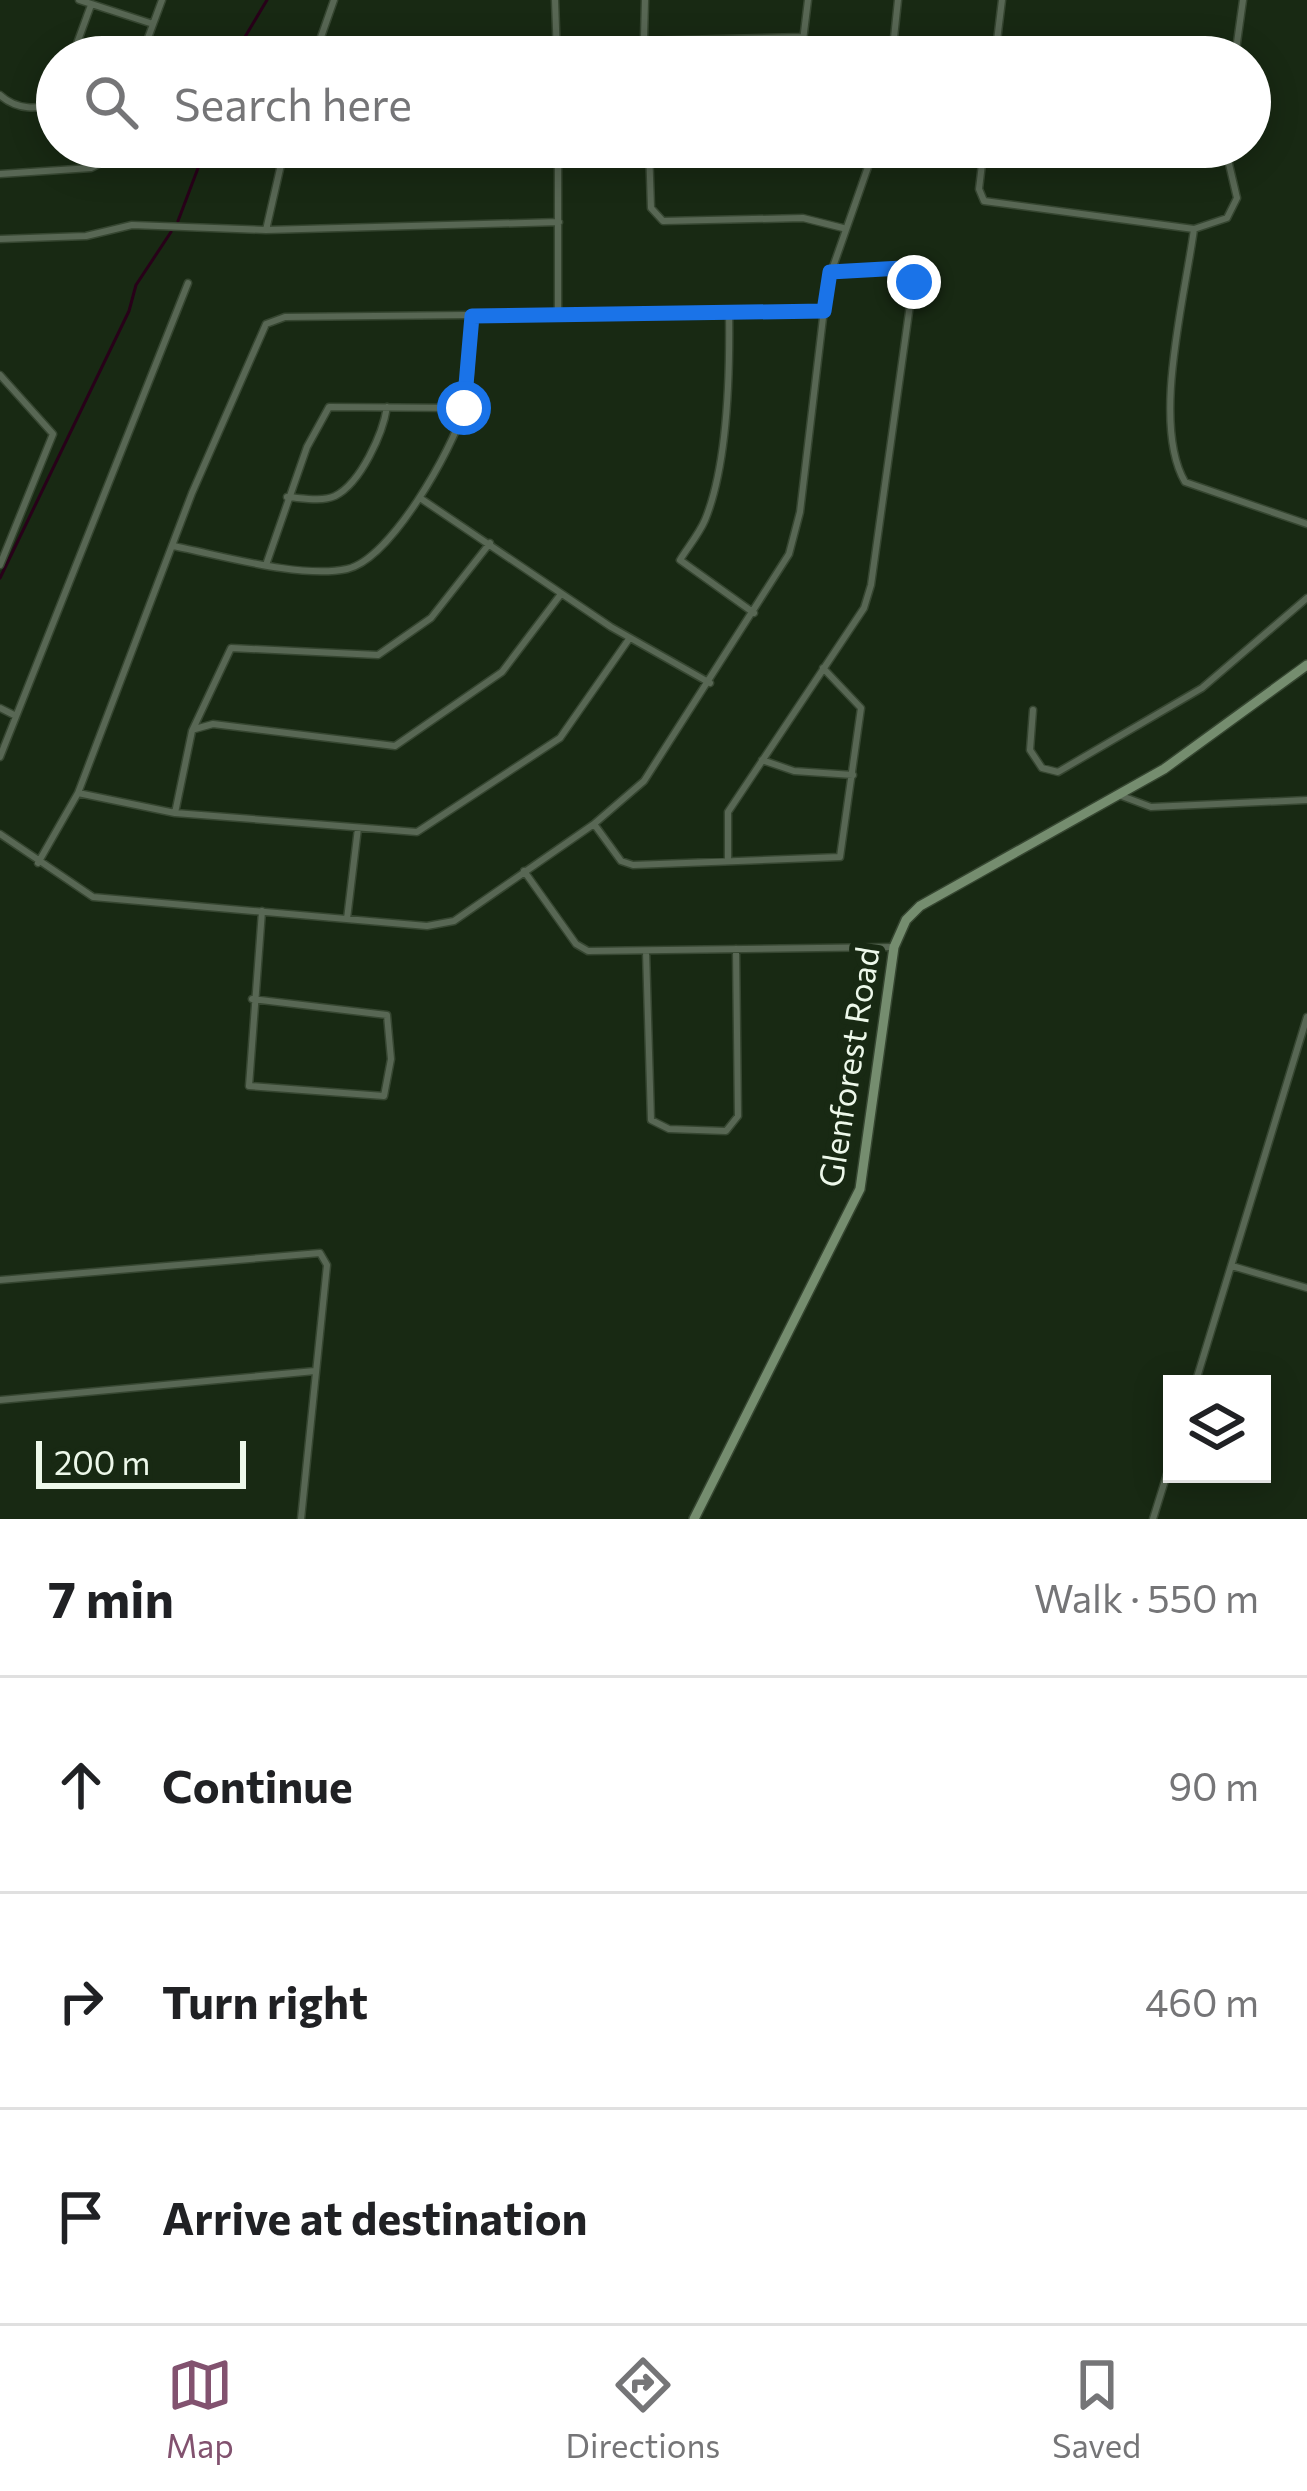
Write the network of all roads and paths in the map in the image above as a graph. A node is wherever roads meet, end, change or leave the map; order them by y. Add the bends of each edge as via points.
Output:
1 (79, 0) edge
2 (162, 0) edge
3 (334, 0) edge
4 (555, 0) edge
5 (645, 0) edge
6 (808, 0) edge
7 (898, 0) edge
8 (1002, 0) edge
9 (1243, 0) edge
10 (92, 4) junction
11 (152, 24) junction
12 (81, 36) edge
13 (148, 36) edge
14 (321, 36) edge
15 (557, 36) edge
16 (644, 36) edge
17 (803, 36) edge
18 (894, 36) edge
19 (998, 36) edge
20 (1238, 36) edge
21 (0, 95) edge
22 (36, 104) edge
23 (91, 168) edge
24 (280, 168) edge
25 (558, 168) edge
26 (649, 168) edge
27 (866, 168) edge
28 (982, 168) edge
29 (1230, 168) edge
30 (0, 174) edge
31 (559, 223) junction
32 (844, 229) junction
33 (1194, 229) junction
34 (266, 230) junction
35 (0, 239) edge
36 (830, 272) junction
37 (188, 283) dead end
38 (729, 310) junction
39 (824, 311) junction
40 (558, 315) junction
41 (472, 316) junction
42 (0, 374) edge
43 (387, 407) junction
44 (464, 408) junction
45 (287, 497) junction
46 (418, 497) junction
47 (1307, 524) edge
48 (490, 542) junction
49 (173, 546) junction
50 (267, 564) junction
51 (0, 565) edge
52 (562, 594) junction
53 (1307, 598) edge
54 (754, 614) junction
55 (629, 639) junction
56 (1307, 665) edge
57 (823, 668) junction
58 (710, 683) junction
59 (0, 708) edge
60 (1033, 710) dead end
61 (16, 716) junction
62 (192, 731) junction
63 (0, 757) edge
64 (760, 760) junction
65 (853, 775) junction
66 (78, 793) junction
67 (1119, 796) junction
68 (1307, 800) edge
69 (176, 813) junction
70 (594, 824) junction
71 (358, 828) junction
72 (0, 835) edge
73 (728, 860) junction
74 (38, 863) junction
75 (524, 871) junction
76 (262, 910) junction
77 (346, 919) junction
78 (895, 947) junction
79 (736, 949) junction
80 (646, 951) junction
81 (252, 999) junction
82 (1307, 1017) edge
83 (1232, 1266) junction
84 (0, 1280) edge
85 (1307, 1288) edge
86 (315, 1371) junction
87 (1198, 1375) edge
88 (0, 1400) edge
89 (1164, 1483) edge
90 (301, 1519) edge
91 (694, 1519) edge
92 (1153, 1519) edge

1 - 10 street
2 - 11 street
3 - 14 street
4 - 15 street
5 - 16 street
6 - 17 street
7 - 18 street
8 - 19 street
9 - 20 street
10 - 11 street
10 - 12 street
11 - 13 street
21 - 22 street via 20,107
23 - 30 street
24 - 34 street
25 - 31 street
26 - 32 street via 650,203 663,221 803,218
27 - 32 street
28 - 33 street via 984,201
29 - 33 street via 1237,198 1227,218
31 - 34 street
31 - 40 street
32 - 36 street
33 - 47 street via 1170,418 1173,461 1185,482
34 - 35 street via 132,225 86,236
36 - 39 street
36 - 57 street via 902,268 914,282 870,593
37 - 61 street
38 - 39 street
38 - 40 street
38 - 54 street via 715,482 680,560
39 - 54 street via 798,527
40 - 41 street
41 - 44 street
41 - 49 street via 285,317 266,324
42 - 51 street via 53,434
43 - 44 street
43 - 45 street via 383,431 342,492
43 - 45 street via 329,407
44 - 46 street
45 - 50 street
46 - 48 street
46 - 50 street via 354,566
48 - 52 street
48 - 62 street via 431,618 378,655 235,646
49 - 50 street
49 - 66 street
52 - 55 street
52 - 62 street via 502,672 395,746 213,724
53 - 60 street via 1202,688 1058,772 1042,768 1030,750
54 - 58 street
55 - 58 street
55 - 71 street via 555,743 417,832
56 - 67 street, Glenforest Road via 1222,732
57 - 64 street
57 - 65 street via 860,704
58 - 70 street via 644,781
59 - 61 street
61 - 63 street
62 - 69 street
64 - 65 street
64 - 73 street via 726,816
65 - 73 street via 840,857
66 - 69 street
66 - 74 street
67 - 68 street via 1151,808
67 - 78 street, Glenforest Road via 920,906
69 - 71 street
70 - 73 street via 628,865
70 - 75 street
71 - 77 street
72 - 74 street
74 - 76 street via 93,897
75 - 77 street via 442,925
75 - 80 street via 583,949
76 - 77 street
76 - 81 street
78 - 79 street
78 - 91 street, Glenforest Road via 860,1189
79 - 80 street
79 - 80 street via 738,1116 726,1131 669,1130 651,1120
81 - 81 street via 249,1086 384,1096 387,1015
82 - 83 street
83 - 85 street
83 - 87 street
84 - 86 street via 320,1253 327,1264
86 - 88 street
86 - 90 street
89 - 92 street

